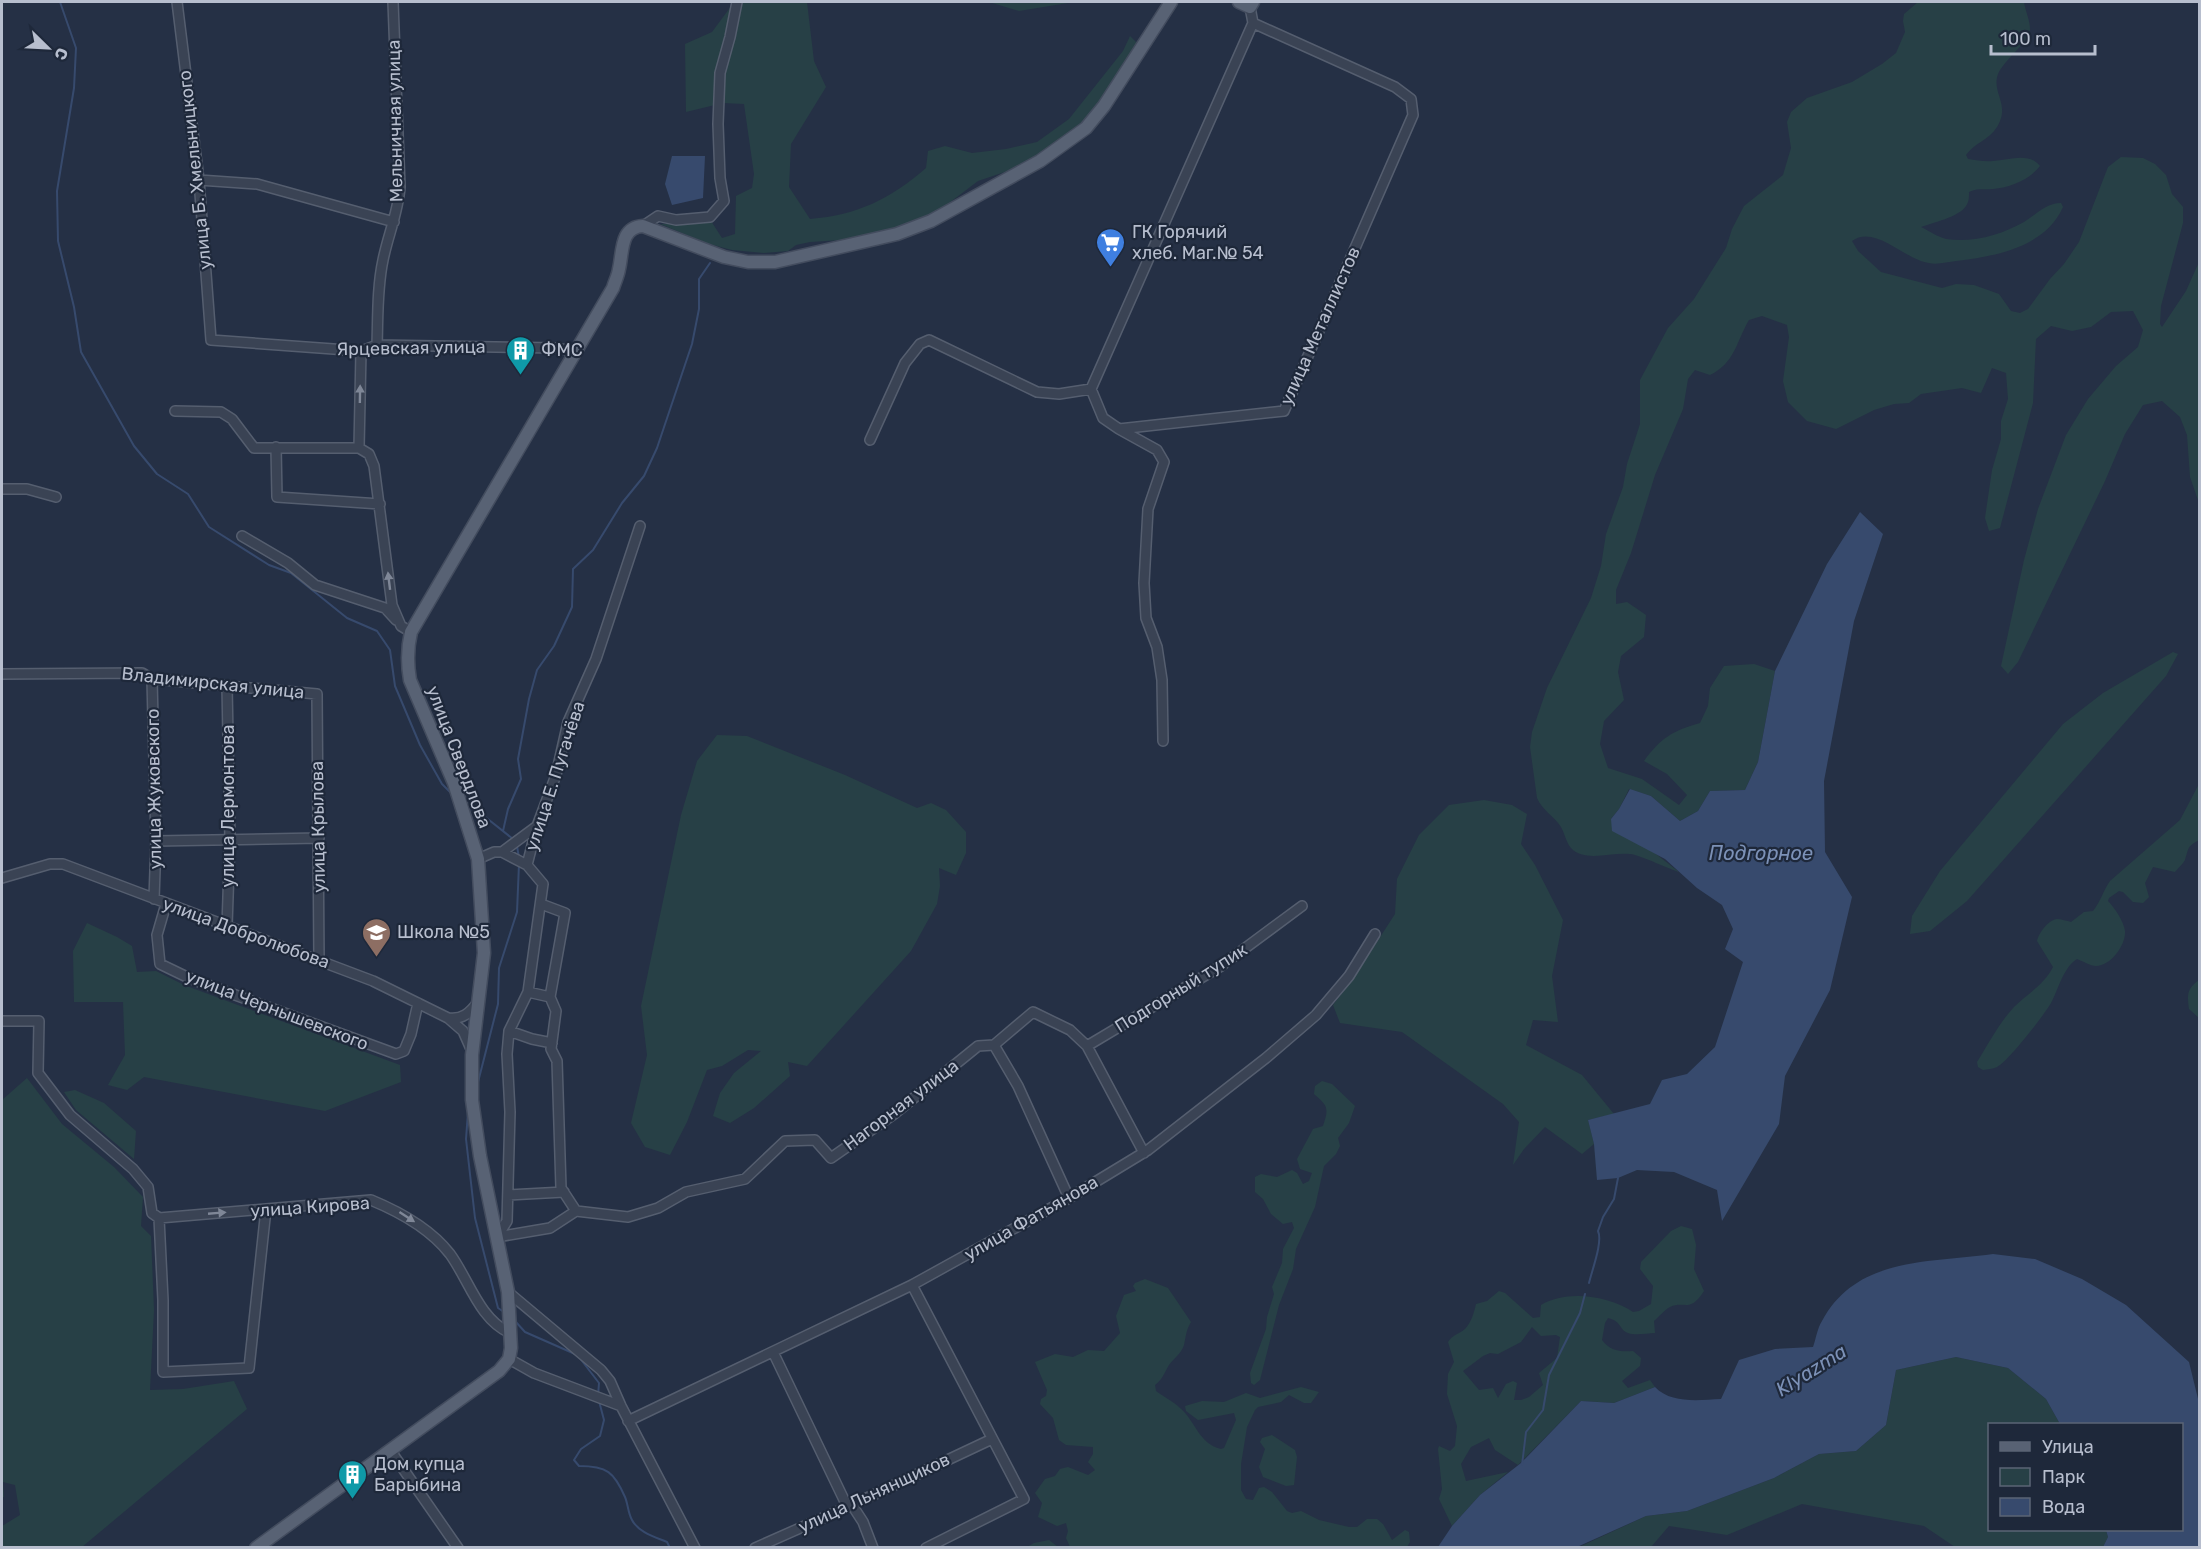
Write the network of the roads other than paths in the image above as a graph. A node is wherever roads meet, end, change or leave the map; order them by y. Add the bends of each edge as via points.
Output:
1 (180, 2) edge
2 (393, 2) edge
3 (736, 2) edge
4 (1170, 2) edge
5 (1247, 3) edge
6 (1253, 23) junction
7 (199, 180) junction
8 (394, 222) junction
9 (643, 226) junction
10 (211, 340) joint
11 (377, 345) junction
12 (361, 351) junction
13 (575, 352) junction
14 (1091, 389) junction
15 (175, 411) dead end
16 (1119, 429) junction
17 (870, 440) dead end
18 (276, 447) junction
19 (359, 447) junction
20 (2, 489) edge
21 (56, 497) dead end
22 (380, 504) junction
23 (640, 526) dead end
24 (242, 536) dead end
25 (406, 629) junction
26 (2, 674) edge
27 (152, 679) junction
28 (228, 686) junction
29 (316, 694) joint
30 (1163, 741) dead end
31 (537, 826) junction
32 (319, 838) junction
33 (230, 839) junction
34 (156, 841) junction
35 (502, 852) junction
36 (478, 859) junction
37 (527, 865) junction
38 (2, 878) edge
39 (154, 899) junction
40 (166, 904) junction
41 (542, 904) junction
42 (1302, 906) dead end
43 (227, 926) junction
44 (1374, 934) dead end
45 (319, 960) junction
46 (528, 992) junction
47 (550, 997) junction
48 (479, 1000) junction
49 (418, 1003) junction
50 (448, 1018) junction
51 (2, 1021) edge
52 (509, 1031) junction
53 (552, 1043) junction
54 (994, 1045) junction
55 (1087, 1046) junction
56 (472, 1055) junction
57 (1144, 1153) junction
58 (564, 1192) junction
59 (508, 1195) junction
60 (1069, 1198) junction
61 (266, 1209) junction
62 (576, 1211) junction
63 (159, 1218) junction
64 (497, 1238) junction
65 (912, 1285) junction
66 (508, 1292) junction
67 (510, 1333) junction
68 (773, 1352) junction
69 (509, 1359) junction
70 (621, 1406) junction
71 (628, 1421) junction
72 (992, 1439) junction
73 (390, 1450) junction
74 (849, 1505) junction
75 (270, 1543) edge
76 (256, 1548) edge
77 (459, 1548) edge
78 (694, 1548) edge
79 (755, 1548) edge
80 (873, 1548) edge
81 (926, 1548) edge

1 - 7 street, улица Б. Хмельницкого
2 - 8 street, Мельничная улица via 400,187
3 - 9 street via 720,73 718,124 724,201 710,217 676,220 658,216
4 - 9 main road via 1086,128 1040,161 931,221 897,234 775,262 724,257
5 - 6 street
6 - 14 street
6 - 16 street, улица Металлистов via 1395,87 1411,99 1413,115 1284,411
7 - 8 street via 257,184
7 - 10 street, улица Б. Хмельницкого
8 - 11 street, Мельничная улица via 382,263
9 - 13 main road, улица Свердлова via 627,233 617,278
10 - 12 street, Ярцевская улица
11 - 12 street, Ярцевская улица
11 - 13 street, Ярцевская улица via 558,348
19 -> 12 street
13 - 25 main road, улица Свердлова
14 - 16 street via 1102,418
14 - 17 street via 1037,393 929,340 920,344 905,363
15 - 18 street via 221,412 232,419 254,448
16 - 30 street via 1157,450 1164,462 1148,509 1144,582 1146,618 1157,646 1162,680
18 - 19 street
18 - 22 street via 277,497
19 - 22 street via 369,454 374,466
20 - 21 street via 27,489
25 -> 22 street via 392,605
23 - 31 street, улица Е. Пугачёва via 596,659 568,722 556,775
24 - 25 street via 288,563 315,585 385,608
25 - 36 main road, улица Свердлова via 410,680 454,783
26 - 27 street, Владимирская улица via 142,673
27 - 28 street, Владимирская улица
27 - 34 street, улица Жуковского
28 - 29 street, Владимирская улица
28 - 33 street, улица Лермонтова
29 - 32 street, улица Крылова
31 - 35 street
31 - 37 street, улица Е. Пугачёва
32 - 33 street
32 - 45 street, улица Крылова
33 - 34 street
33 - 43 street, улица Лермонтова
34 - 39 street, улица Жуковского
35 - 36 street
35 - 37 street
36 - 48 main road, улица Свердлова via 484,953
37 - 41 street, улица Е. Пугачёва via 543,884
38 - 39 street, улица Добролюбова via 63,864
39 - 40 street, улица Добролюбова
40 - 43 street, улица Добролюбова
40 - 49 street, улица Чернышевского via 157,935 159,964 189,978 396,1054 404,1051
41 - 46 street, улица Е. Пугачёва
41 - 47 street via 565,913
42 - 55 street, Подгорный тупик via 1221,966
43 - 45 street, улица Добролюбова
44 - 57 street, улица Фатьянова via 1349,975 1316,1015
45 - 49 street, улица Добролюбова
46 - 47 street
46 - 52 street, улица Е. Пугачёва
47 - 53 street via 556,1011
48 - 50 street via 466,1016
48 - 56 main road, улица Свердлова
49 - 50 street, улица Добролюбова
50 - 56 street via 463,1031
51 - 63 street via 39,1022 38,1073 70,1115 134,1169 148,1187 152,1213
52 - 53 street
52 - 59 street, улица Е. Пугачёва
53 - 58 street via 557,1061
54 - 55 street, Нагорная улица via 1033,1012 1070,1030
54 - 60 street via 1018,1086
54 - 62 street, Нагорная улица via 978,1046 894,1114 831,1158 815,1140 784,1141 745,1179 686,1192 658,1208 628,1217
55 - 57 street
56 - 64 main road, улица Свердлова via 472,1100
57 - 60 street, улица Фатьянова
58 - 59 street
58 - 62 street
59 - 64 street, улица Е. Пугачёва via 507,1221
60 - 65 street, улица Фатьянова
63 -> 61 street, улица Кирова
61 - 63 street via 249,1368 163,1372
61 -> 67 street, улица Кирова via 371,1200 397,1211 450,1254 491,1322
62 - 64 street via 550,1228
64 - 66 main road, улица Свердлова
65 - 68 street, улица Фатьянова
65 - 72 street
66 - 67 main road, улица Свердлова
66 - 70 street via 601,1370
67 - 69 main road, улица Свердлова
68 - 71 street, улица Фатьянова
68 - 74 street
69 - 70 street via 534,1373
69 - 73 main road via 499,1371
70 - 71 street
71 - 78 street
72 - 74 street, улица Льнянщиков
72 - 81 street via 1023,1499
73 - 75 main road
73 - 77 street
74 - 79 street, улица Льнянщиков
74 - 80 street via 863,1522
75 - 76 main road

